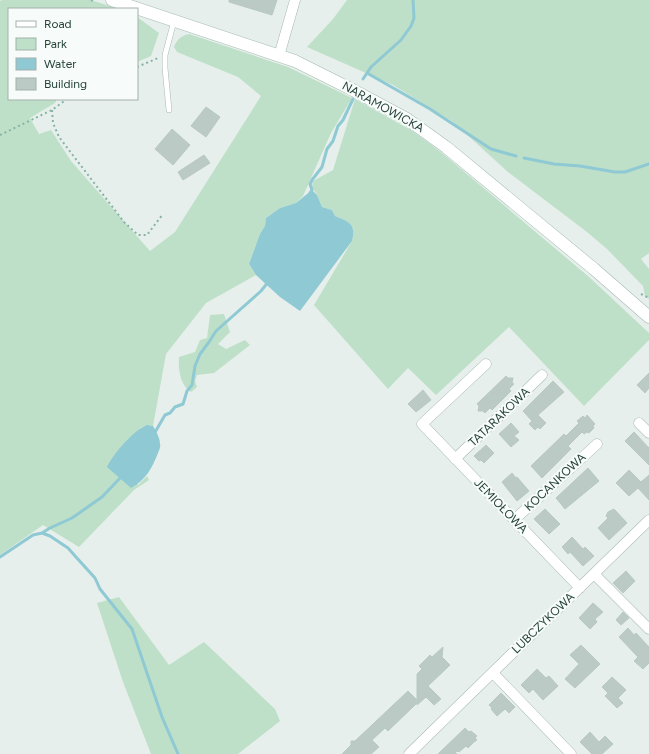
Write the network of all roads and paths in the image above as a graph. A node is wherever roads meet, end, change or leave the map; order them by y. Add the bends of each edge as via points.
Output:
1 (112, 0) edge
2 (295, 0) edge
3 (136, 8) edge
4 (138, 9) edge
5 (174, 21) junction
6 (164, 55) junction
7 (279, 56) junction
8 (138, 67) edge
9 (66, 100) edge
10 (52, 110) junction
11 (169, 110) dead end
12 (0, 134) edge
13 (163, 214) dead end
14 (649, 317) edge
15 (486, 364) dead end
16 (542, 375) dead end
17 (639, 423) dead end
18 (649, 433) edge
19 (597, 444) dead end
20 (455, 459) junction
21 (514, 520) junction
22 (649, 520) edge
23 (594, 574) junction
24 (580, 588) junction
25 (649, 629) edge
26 (493, 673) junction
27 (409, 754) edge
28 (571, 754) edge

1 - 3 street, NARAMOWICKA
2 - 7 street
4 - 5 street, NARAMOWICKA
5 - 6 lane
5 - 7 street, NARAMOWICKA
6 - 8 path
6 - 11 lane
7 - 14 street, NARAMOWICKA via 345,85 419,126
9 - 10 path
10 - 12 path
10 - 13 path via 53,123 59,137 124,222 138,235 147,235
15 - 20 street, JEMIOŁOWA via 422,424
16 - 20 street, TATARAKOWA
17 - 18 street
19 - 21 street, KOCANKOWA
20 - 21 street, JEMIOŁOWA
21 - 24 street, JEMIOŁOWA
22 - 23 street, LUBCZYKOWA
23 - 24 street, LUBCZYKOWA
23 - 25 street
24 - 26 street, LUBCZYKOWA
26 - 27 street, LUBCZYKOWA
26 - 28 street

